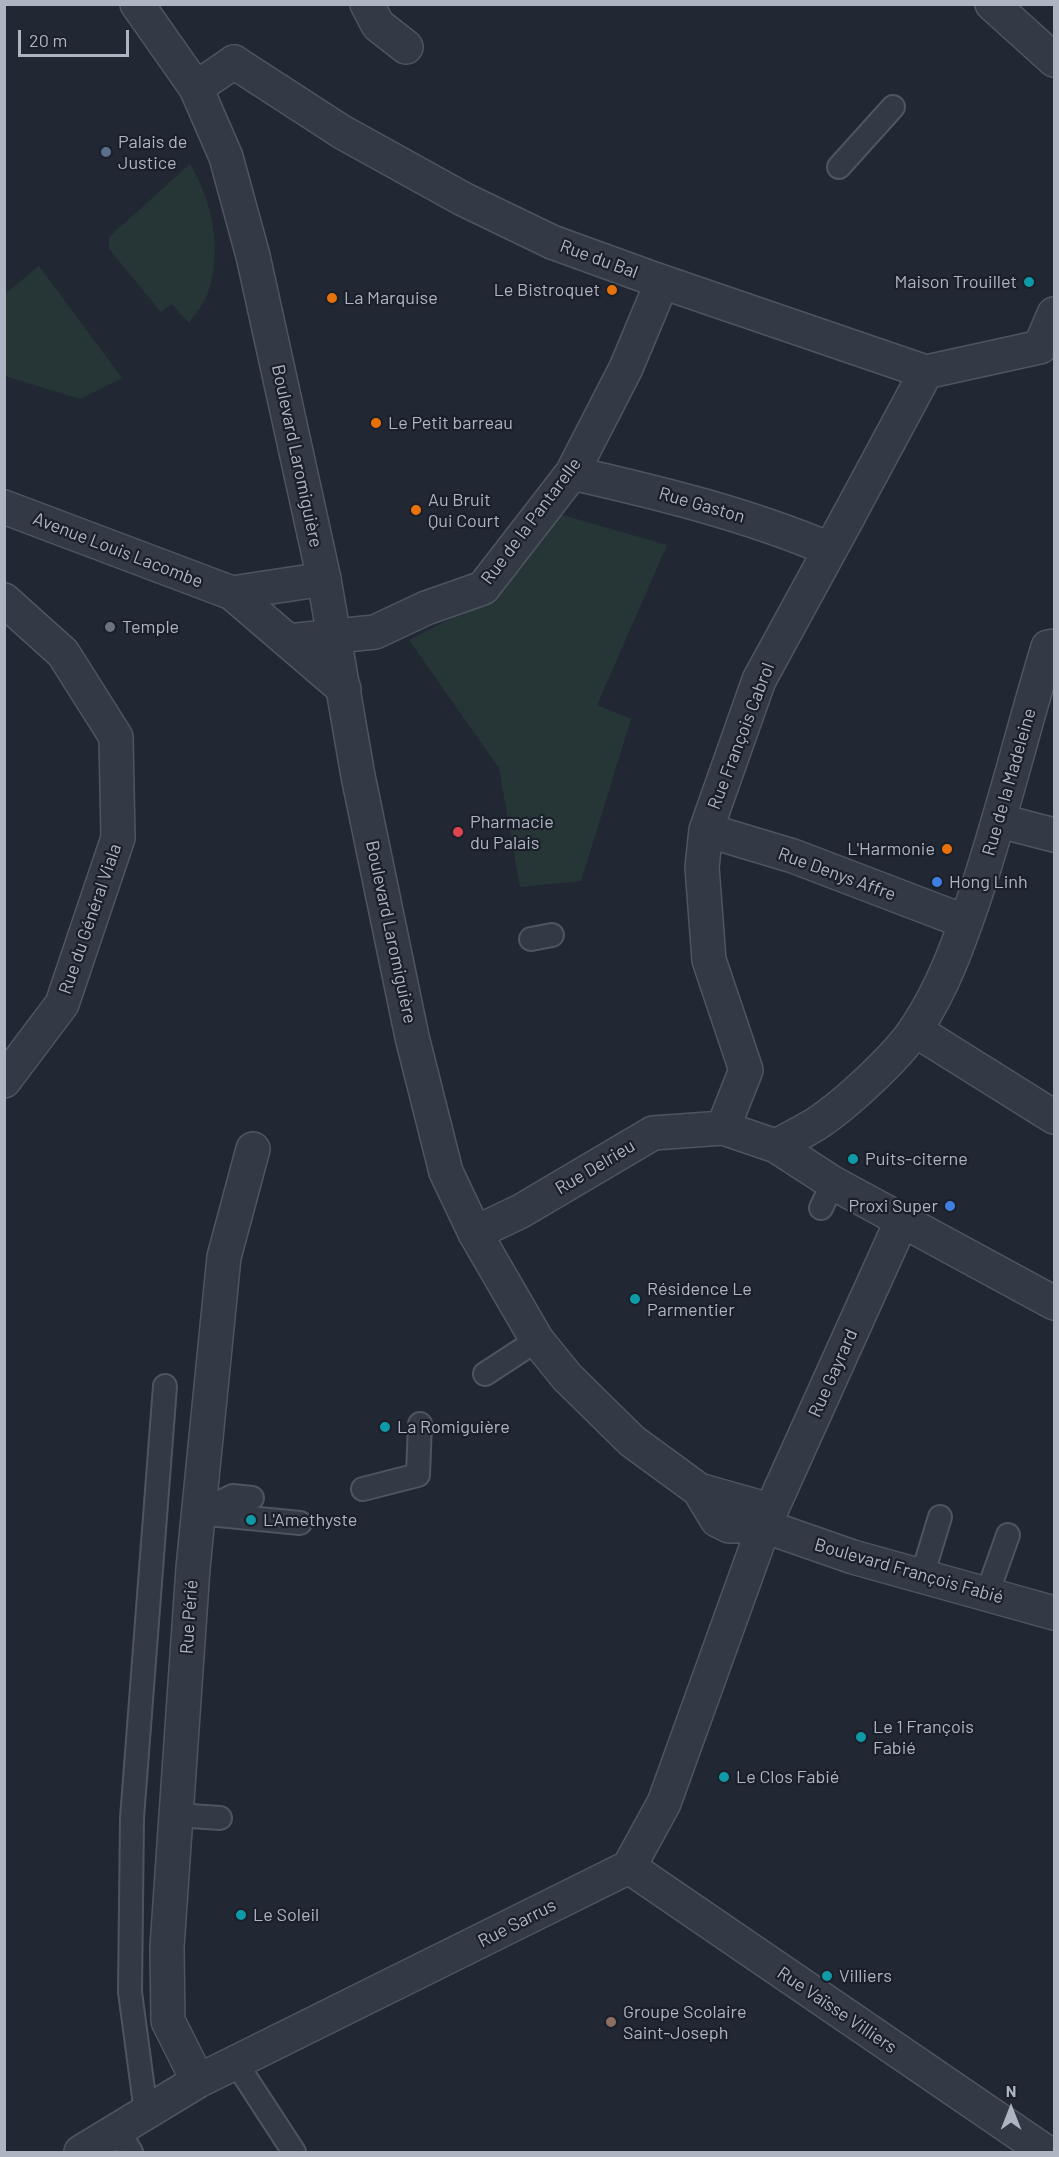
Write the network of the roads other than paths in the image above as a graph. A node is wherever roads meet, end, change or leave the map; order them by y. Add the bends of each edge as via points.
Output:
1 (137, 4) edge
2 (367, 4) edge
3 (992, 4) edge
4 (406, 47) dead end
5 (1054, 60) edge
6 (196, 88) junction
7 (892, 108) dead end
8 (839, 167) dead end
9 (662, 282) junction
10 (1054, 314) edge
11 (1047, 349) edge
12 (926, 372) junction
13 (572, 473) junction
14 (4, 507) edge
15 (829, 549) junction
16 (324, 579) junction
17 (232, 593) junction
18 (4, 600) edge
19 (335, 636) junction
20 (288, 641) junction
21 (1052, 641) edge
22 (344, 689) junction
23 (1000, 821) junction
24 (706, 830) junction
25 (1054, 835) edge
26 (966, 922) junction
27 (915, 1030) junction
28 (4, 1081) edge
29 (1054, 1117) edge
30 (723, 1128) junction
31 (776, 1146) junction
32 (253, 1149) dead end
33 (902, 1220) junction
34 (474, 1233) junction
35 (1054, 1303) edge
36 (537, 1340) junction
37 (485, 1374) dead end
38 (165, 1386) dead end
39 (420, 1425) dead end
40 (363, 1489) dead end
41 (252, 1498) dead end
42 (198, 1513) junction
43 (940, 1517) dead end
44 (300, 1523) dead end
45 (764, 1526) junction
46 (1008, 1535) dead end
47 (922, 1576) junction
48 (987, 1594) junction
49 (1054, 1612) edge
50 (176, 1815) junction
51 (220, 1818) dead end
52 (629, 1867) junction
53 (236, 2063) junction
54 (198, 2081) junction
55 (146, 2112) junction
56 (124, 2141) edge
57 (81, 2152) edge
58 (294, 2152) edge
59 (1046, 2152) edge

1 - 6 street, Boulevard Laromiguière
2 - 4 street via 378,25
3 - 5 street
6 - 9 street, Rue du Bal via 234,62 342,132 462,199 552,242
6 - 16 street, Boulevard Laromiguière via 226,157 261,287
7 - 8 lane
9 - 12 street, Rue du Bal
9 - 13 street, Rue de la Pantarelle via 626,368
10 - 11 street
11 - 12 street
12 - 15 street, Rue François Cabrol
13 - 15 street, Rue Gaston via 686,499 774,526
13 - 19 street, Rue de la Pantarelle via 483,588 375,632
14 - 17 street, Avenue Louis Lacombe
15 - 24 street, Rue François Cabrol via 759,680
16 - 17 street, Avenue Louis Lacombe
16 - 19 street, Boulevard Laromiguière
17 - 20 street, Avenue Louis Lacombe
18 - 28 street, Rue du Général Viala via 63,653 116,737 118,838 62,1004
19 - 20 street
19 - 22 street, Boulevard Laromiguière
20 - 22 street, Avenue Louis Lacombe
21 - 23 street, Rue de la Madeleine via 1022,731
22 - 34 street, Boulevard Laromiguière via 412,1037 446,1172
23 - 25 street
23 - 26 street, Rue de la Madeleine
24 - 26 street, Rue Denys Affre via 809,862
24 - 30 street, Rue François Cabrol via 702,867 709,960 746,1070
26 - 27 street, Rue de la Madeleine via 939,987
27 - 29 street
27 - 31 street, Rue de la Madeleine via 890,1060 816,1124
30 - 31 street
30 - 34 street, Rue Delrieu via 653,1133 521,1211
31 - 33 street via 827,1195
32 - 42 street, Rue Périé via 224,1257
33 - 35 street
33 - 45 street, Rue Gayrard
34 - 36 street, Boulevard Laromiguière
36 - 37 lane
36 - 45 street, Boulevard Laromiguière via 567,1377 632,1441 699,1490 759,1507
38 - 55 lane via 132,1818 130,1992
39 - 40 lane via 418,1475
41 - 42 lane via 233,1496
42 - 44 lane
42 - 50 street, Rue Périé
43 - 47 lane
45 - 47 street, Boulevard François Fabié
45 - 52 street via 664,1803
46 - 48 lane
47 - 48 street, Boulevard François Fabié
48 - 49 street, Boulevard François Fabié
50 - 51 lane
50 - 54 street, Rue Périé via 167,1947 168,2021
52 - 53 street, Rue Sarrus
52 - 59 street, Rue Vaïsse Villiers
53 - 54 street, Rue Sarrus
53 - 58 lane
54 - 55 street, Rue Sarrus
55 - 56 street, Rue Sarrus
56 - 57 street, Rue Sarrus

